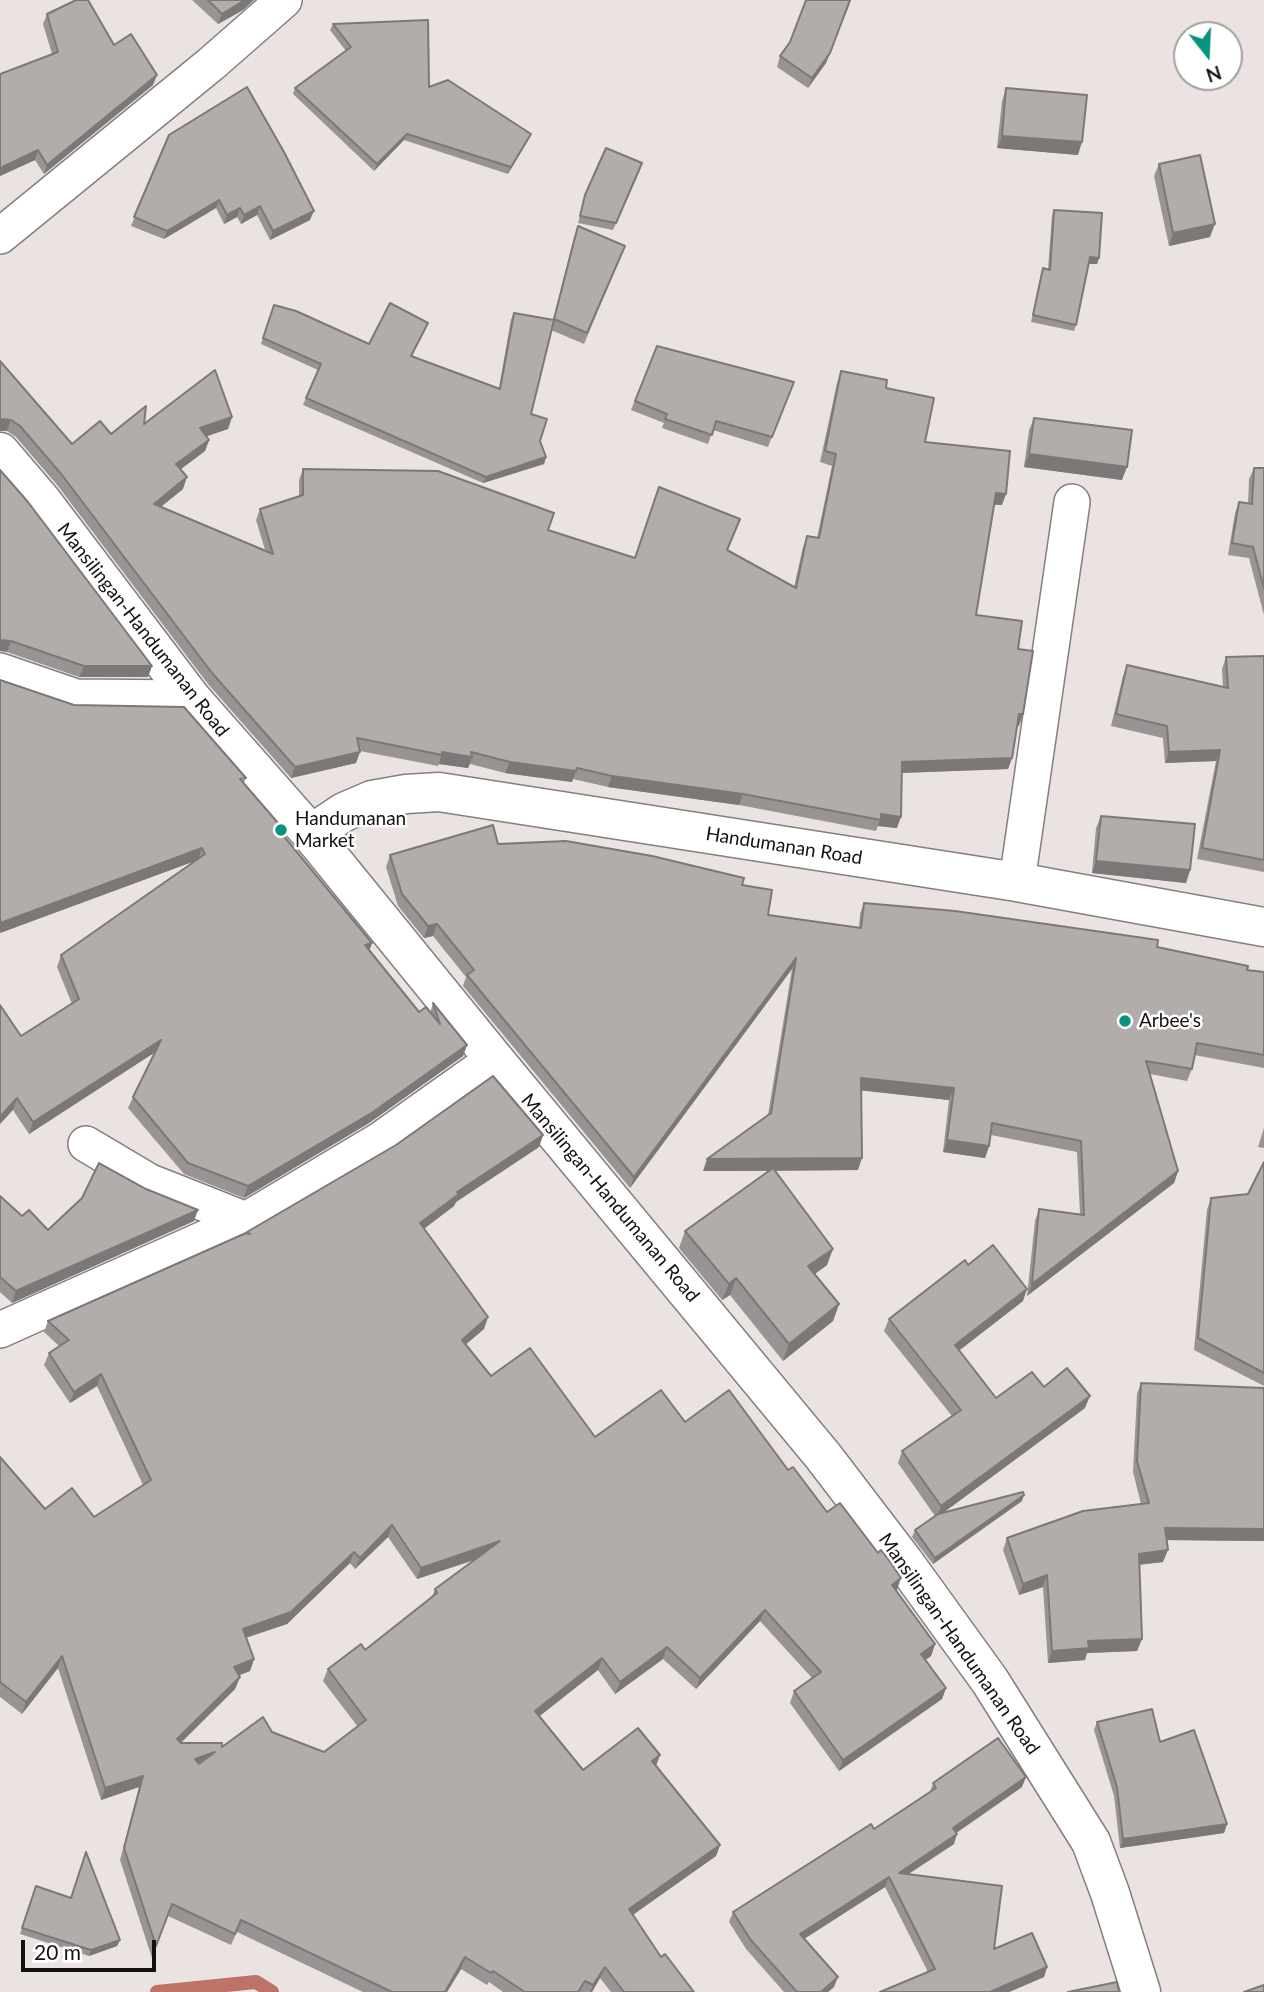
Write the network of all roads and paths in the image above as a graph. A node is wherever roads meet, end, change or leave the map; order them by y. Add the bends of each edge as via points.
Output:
1 (284, 0) edge
2 (0, 236) edge
3 (0, 452) edge
4 (1072, 502) dead end
5 (0, 671) edge
6 (191, 698) junction
7 (311, 834) junction
8 (1017, 882) junction
9 (1264, 927) edge
10 (494, 1059) junction
11 (86, 1144) dead end
12 (246, 1220) junction
13 (0, 1330) edge
14 (1141, 1992) edge

1 - 2 street
3 - 6 street, Mansilingan-Handumanan Road
4 - 8 street
5 - 6 street via 76,697
6 - 7 street, Mansilingan-Handumanan Road
7 - 8 street, Handumanan Road via 372,800 439,792
7 - 10 street, Mansilingan-Handumanan Road
8 - 9 street, Handumanan Road
10 - 12 street via 380,1140
10 - 14 street, Mansilingan-Handumanan Road via 823,1456 990,1681 1091,1842
11 - 12 street via 150,1182
12 - 13 street

